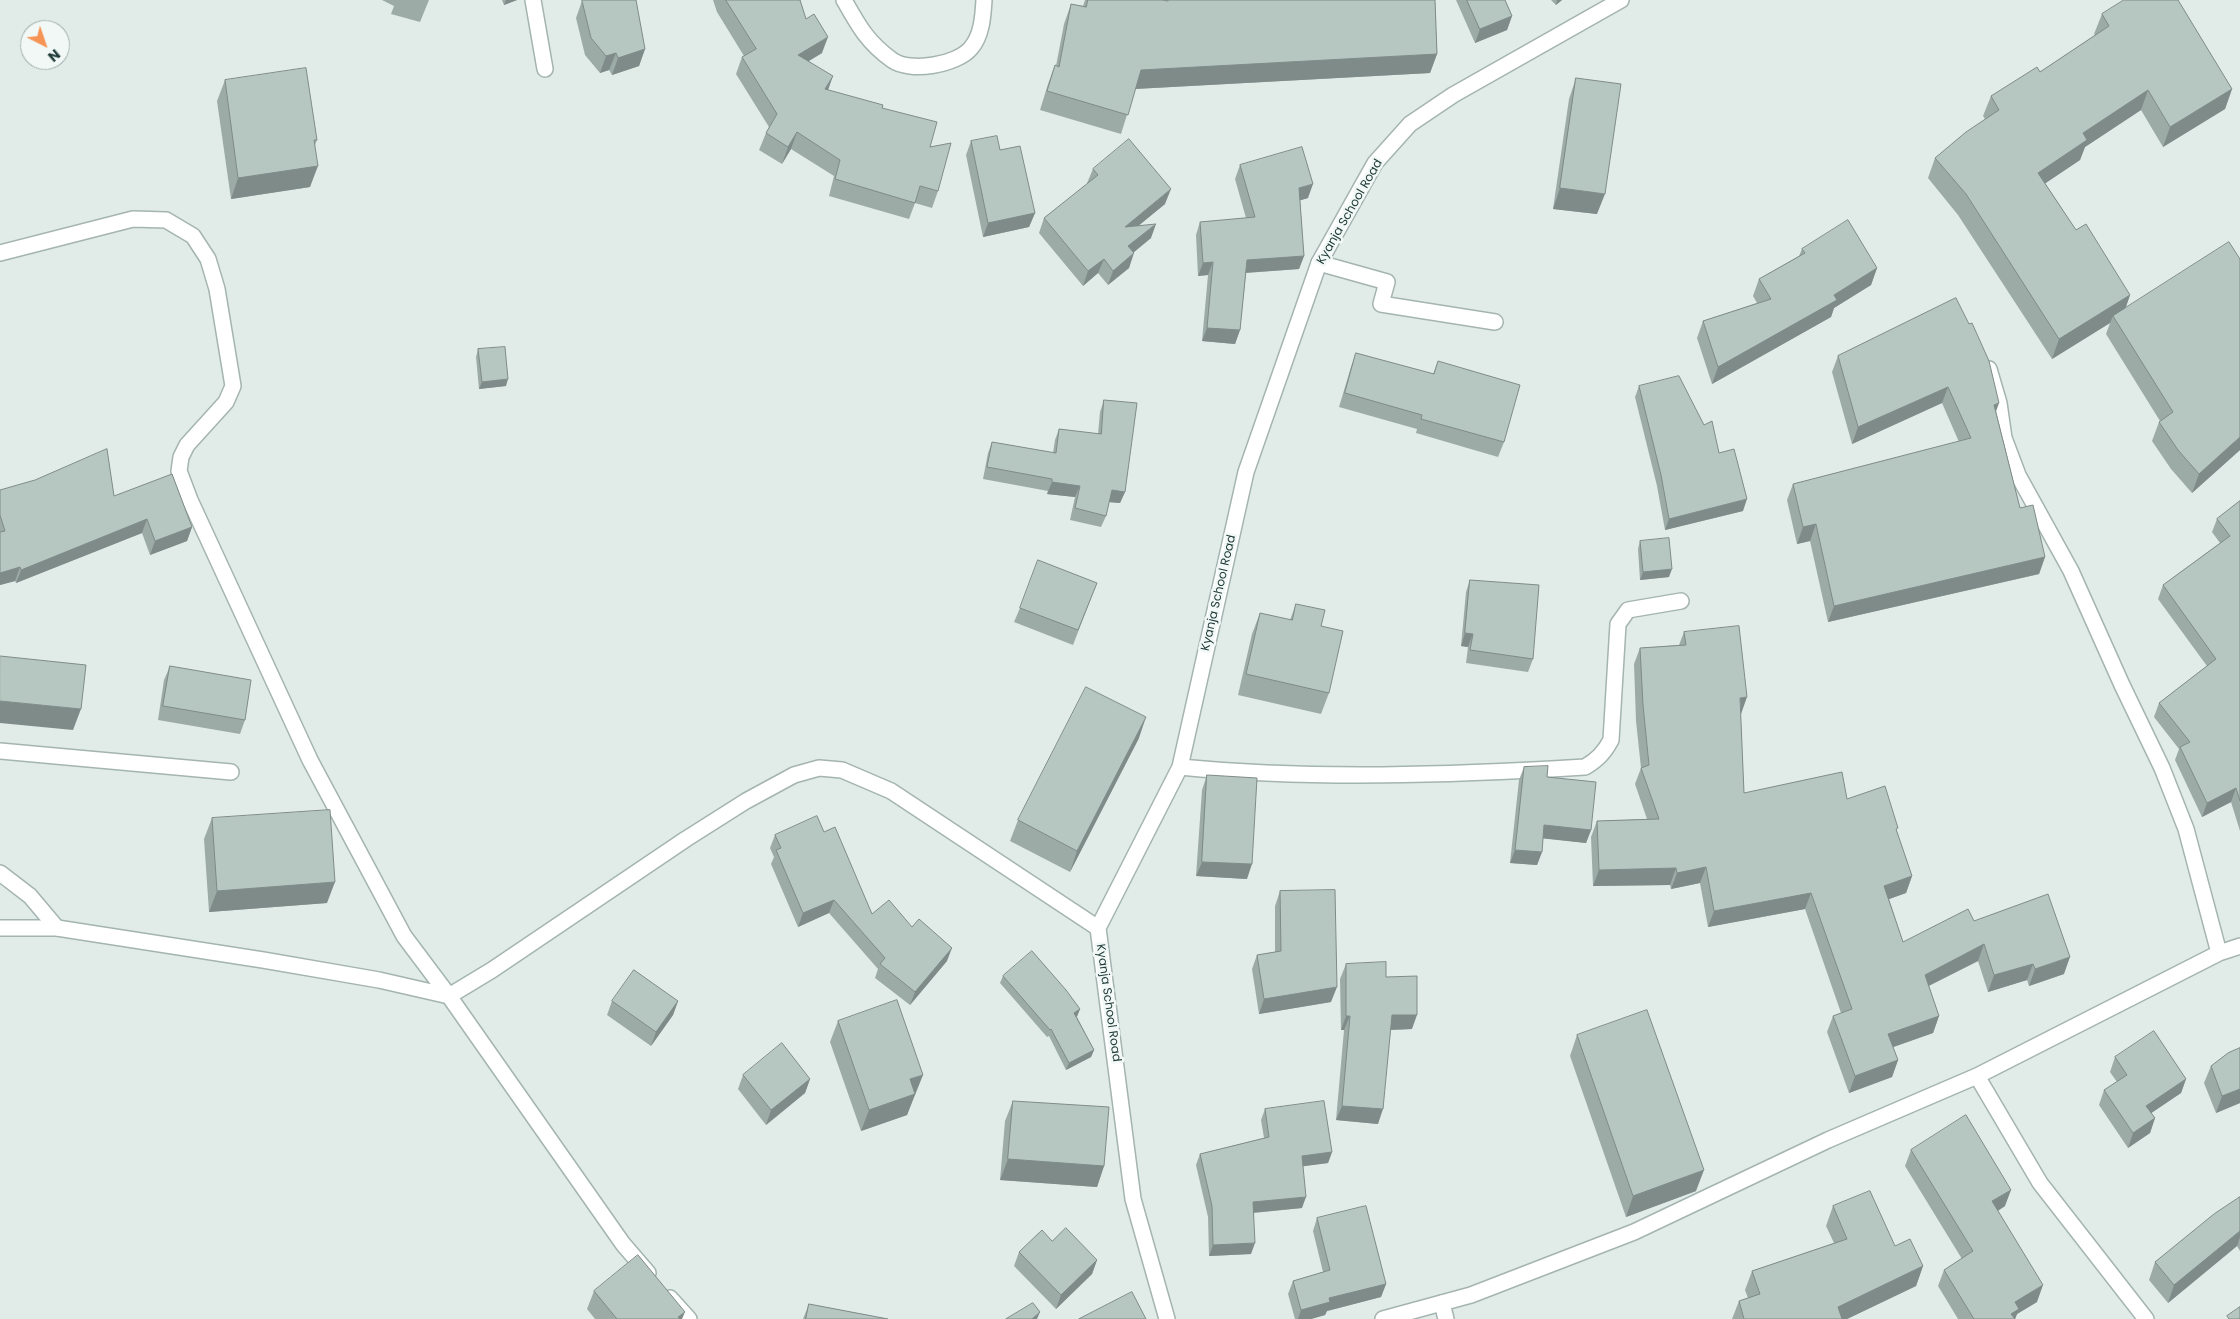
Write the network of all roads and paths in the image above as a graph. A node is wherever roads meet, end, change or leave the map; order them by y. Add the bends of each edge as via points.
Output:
1 (533, 0) edge
2 (844, 0) edge
3 (984, 0) edge
4 (1621, 0) edge
5 (545, 69) dead end
6 (0, 253) edge
7 (1319, 264) junction
8 (1495, 322) dead end
9 (1984, 358) edge
10 (1681, 601) dead end
11 (0, 751) edge
12 (1180, 767) junction
13 (231, 772) dead end
14 (0, 873) edge
15 (0, 928) edge
16 (57, 928) junction
17 (1098, 928) junction
18 (2240, 946) edge
19 (2219, 954) junction
20 (448, 996) junction
21 (1977, 1076) junction
22 (1442, 1303) junction
23 (689, 1319) edge
24 (1167, 1319) edge
25 (1383, 1319) edge
26 (1446, 1319) edge
27 (2146, 1319) edge

1 - 5 street
2 - 3 street via 863,34 893,61 922,67 948,62 971,48 983,24
4 - 7 street, Kyanja School Road via 1453,95 1410,124 1375,163
6 - 20 street via 133,219 166,220 193,236 208,259 217,289 233,386 226,402 187,445 179,472 310,760 404,936
7 - 8 street via 1387,282 1381,304
7 - 12 street, Kyanja School Road via 1246,472
9 - 19 street via 1992,374 2004,438 2018,475 2071,571 2162,768 2186,830
10 - 12 street via 1628,610 1618,624 1611,740 1600,756 1585,767 1305,776
11 - 13 street
12 - 17 street, Kyanja School Road
14 - 16 street via 30,896
15 - 16 street
16 - 20 street via 379,980
17 - 20 street via 891,791 842,770 819,768 794,775 746,801
17 - 24 street, Kyanja School Road via 1133,1200
18 - 19 street
19 - 21 street
20 - 23 street via 623,1244
21 - 22 street via 1828,1140 1634,1232 1471,1295
21 - 27 street via 2040,1183
22 - 25 street
22 - 26 street

